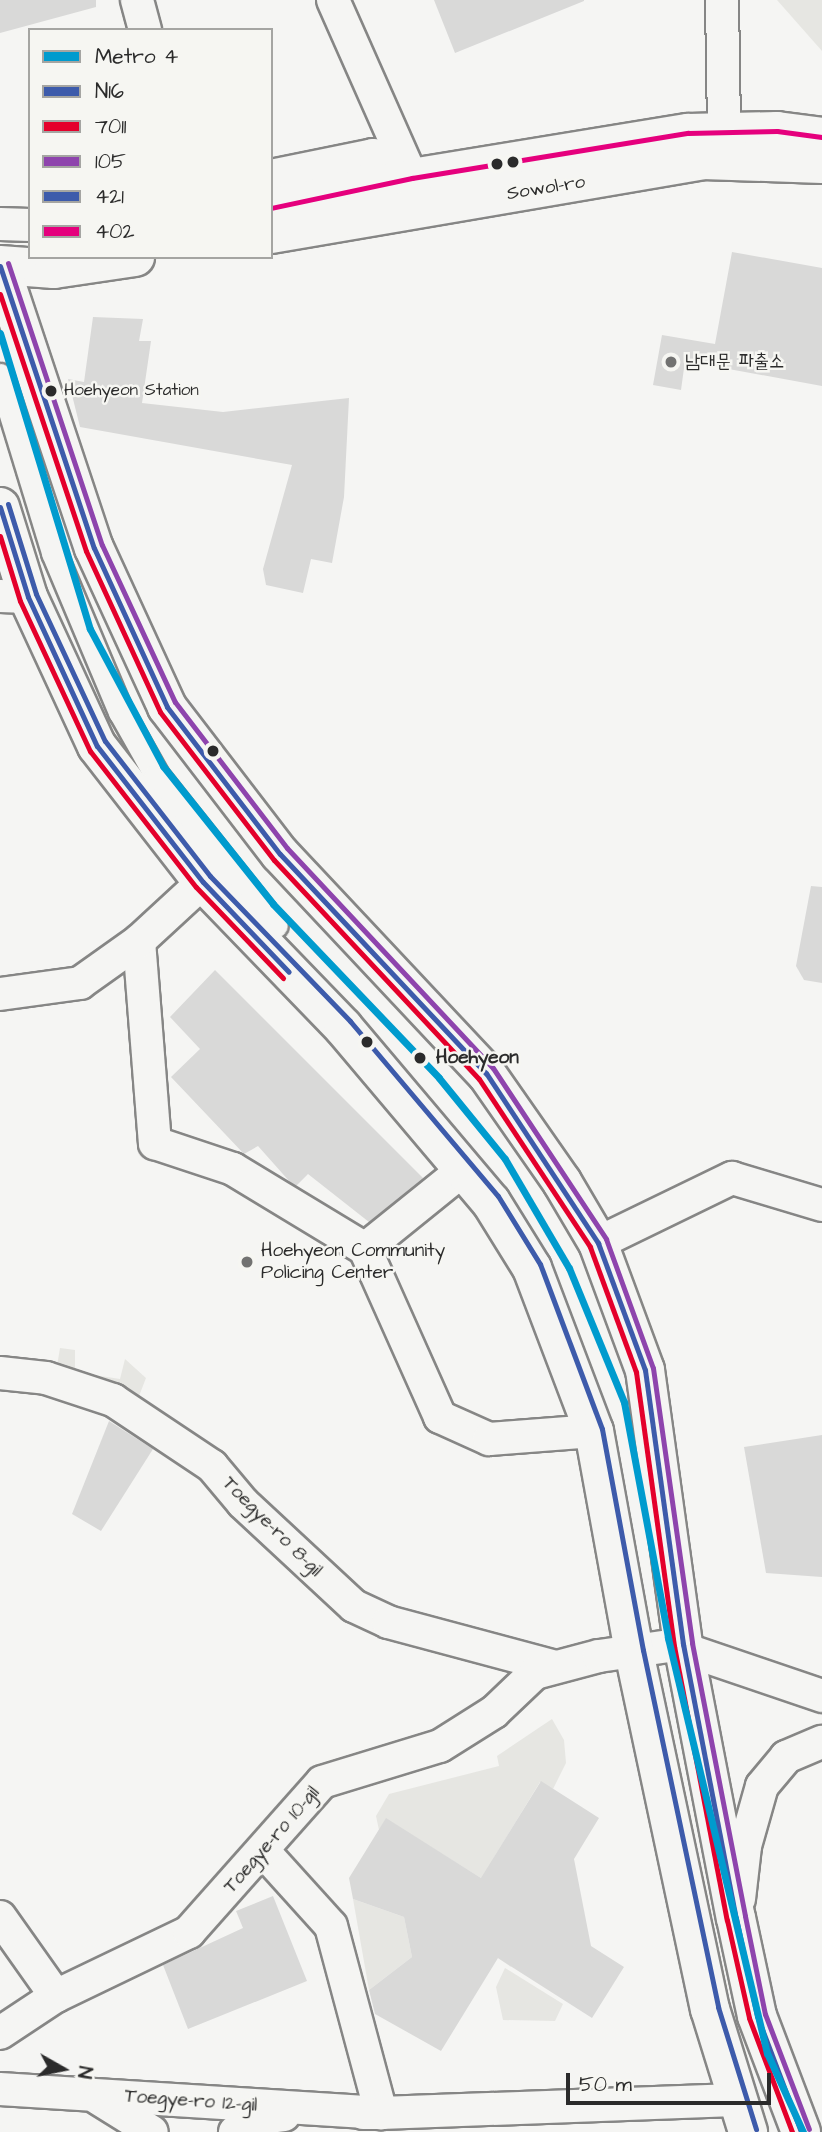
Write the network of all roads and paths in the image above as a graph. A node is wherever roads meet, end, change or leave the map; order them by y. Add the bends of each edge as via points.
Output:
1 (137, 0) edge
2 (333, 0) edge
3 (722, 0) edge
4 (144, 28) edge
5 (724, 130) junction
6 (822, 137) edge
7 (822, 164) edge
8 (273, 176) edge
9 (412, 178) junction
10 (273, 208) edge
11 (0, 224) edge
12 (28, 225) edge
13 (273, 234) edge
14 (0, 243) edge
15 (28, 252) edge
16 (33, 259) edge
17 (0, 266) edge
18 (0, 376) edge
19 (0, 507) edge
20 (14, 596) edge
21 (203, 882) junction
22 (276, 926) dead end
23 (139, 941) junction
24 (0, 994) edge
25 (463, 1170) junction
26 (822, 1205) edge
27 (597, 1243) junction
28 (365, 1249) junction
29 (0, 1373) edge
30 (594, 1431) junction
31 (684, 1646) junction
32 (634, 1652) junction
33 (552, 1667) junction
34 (822, 1696) edge
35 (822, 1742) edge
36 (265, 1853) junction
37 (0, 1917) edge
38 (736, 1918) junction
39 (55, 1996) junction
40 (0, 2033) edge
41 (0, 2089) edge
42 (92, 2095) junction
43 (381, 2113) junction
44 (741, 2116) edge
45 (152, 2132) edge
46 (235, 2132) edge
47 (802, 2132) edge

1 - 4 street
2 - 9 street
3 - 5 street
5 - 6 main road, Sowol-ro
5 - 9 main road, Sowol-ro
7 - 13 main road, Sowol-ro via 703,160
8 - 9 street via 373,155
9 - 10 main road, Sowol-ro
11 - 12 street
14 - 15 main road
16 - 17 main road
17 - 27 main road via 94,548 167,708 280,853 485,1073 562,1182
18 - 22 street via 54,553 121,712 164,786
19 - 20 main road
20 - 21 main road via 97,746
21 - 23 street
21 - 25 main road via 343,1027
23 - 24 street via 80,982
23 - 28 street via 155,1143 233,1169
25 - 28 street
25 - 30 main road via 492,1202 532,1268
26 - 27 street via 732,1178
27 - 31 main road via 645,1370
28 - 30 street via 440,1417 489,1439
29 - 33 street, Toegye-ro 8-gil via 46,1378 113,1400 212,1466 243,1503 354,1606 388,1622
30 - 32 main road
31 - 32 street, Toegye-ro 10-gil
31 - 34 street
31 - 38 main road
32 - 33 street, Toegye-ro 10-gil
32 - 44 main road
33 - 36 street, Toegye-ro 10-gil via 535,1673 494,1712 440,1746 322,1782
35 - 38 street via 786,1757 762,1786 745,1846
36 - 39 street, Toegye-ro 10-gil via 189,1932
36 - 43 street via 331,1926
37 - 39 street
38 - 47 main road via 757,2016
39 - 40 street, Toegye-ro 10-gil
41 - 42 street, Toegye-ro 12-gil
42 - 43 street, Toegye-ro 12-gil
42 - 45 street
43 - 44 street, Toegye-ro 12-gil
43 - 46 street, Toegye-ro 12-gil via 269,2117

